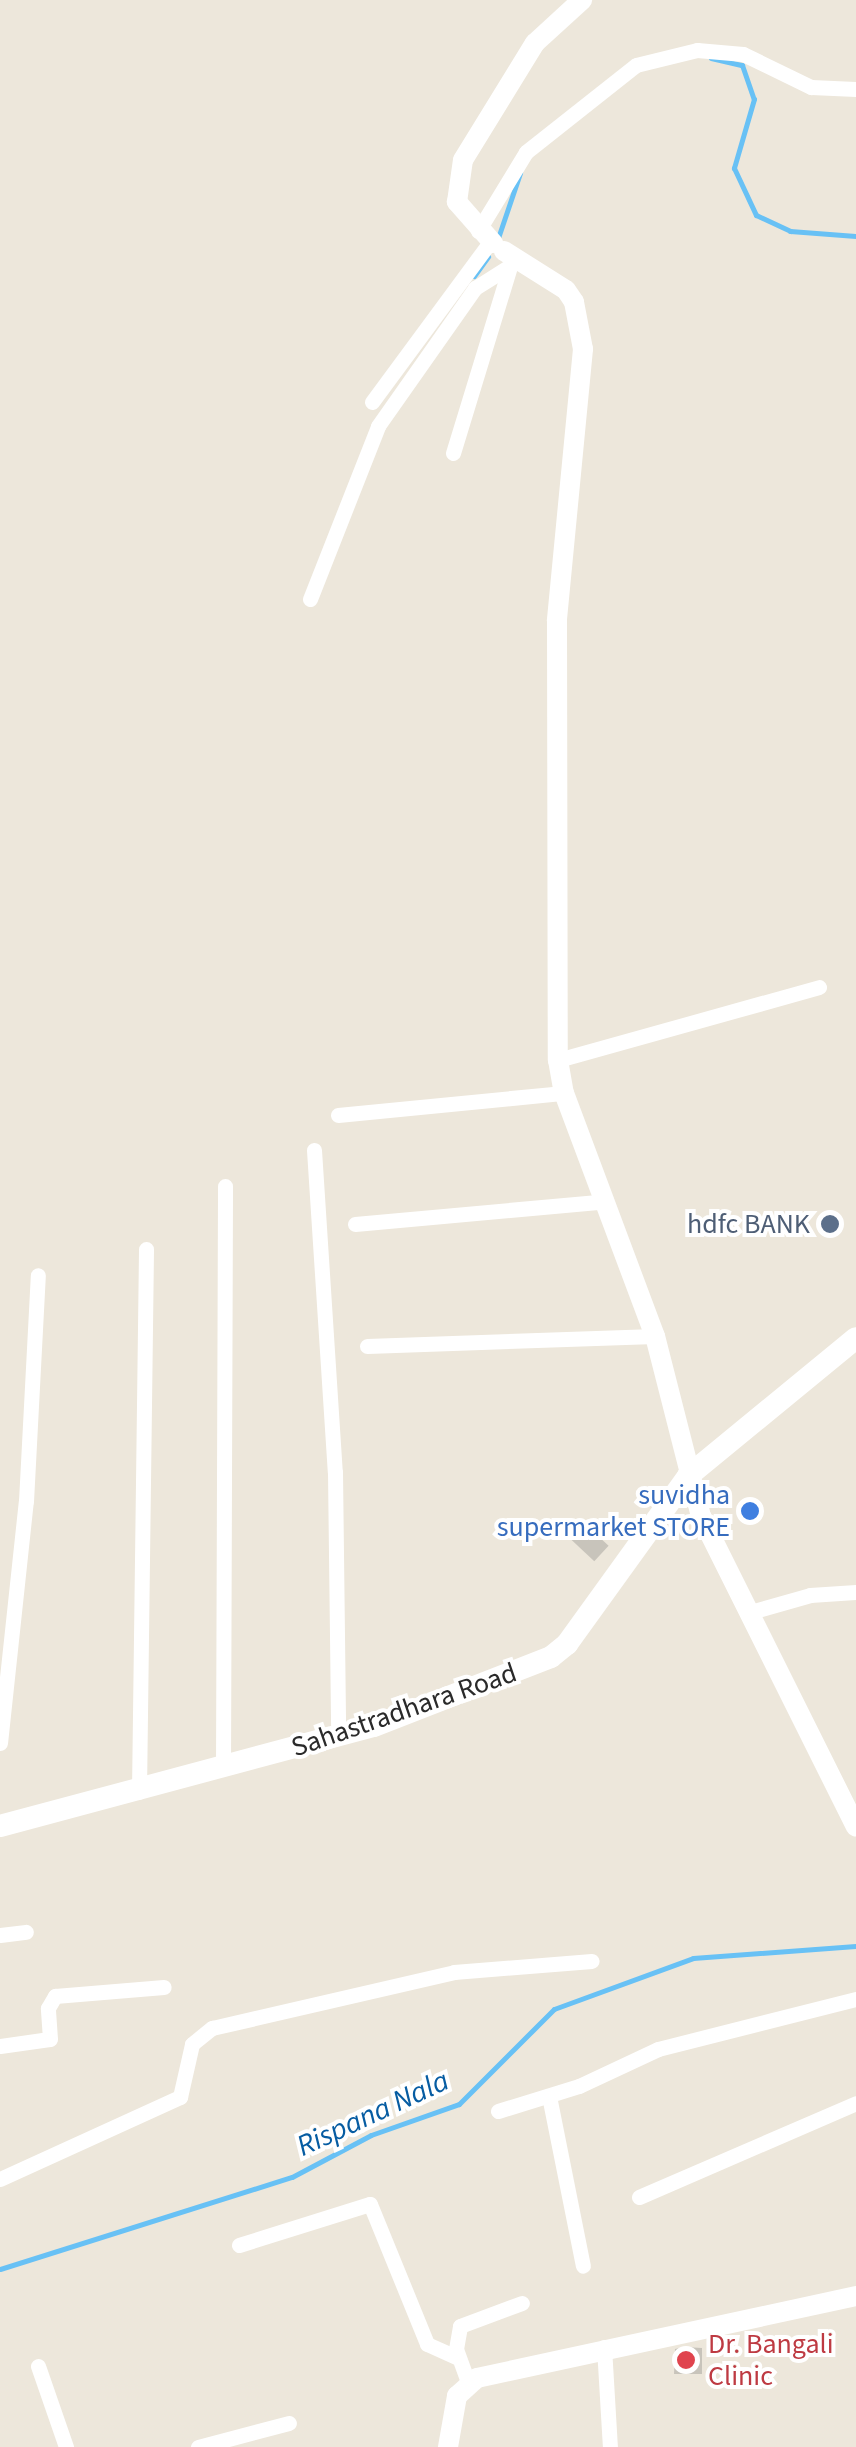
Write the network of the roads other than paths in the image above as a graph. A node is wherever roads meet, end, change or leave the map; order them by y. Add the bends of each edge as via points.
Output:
1 (582, 0) edge
2 (856, 89) edge
3 (498, 248) junction
4 (372, 402) dead end
5 (453, 454) dead end
6 (310, 599) dead end
7 (819, 987) dead end
8 (558, 1060) junction
9 (564, 1094) junction
10 (338, 1115) dead end
11 (314, 1150) dead end
12 (225, 1186) dead end
13 (606, 1201) junction
14 (355, 1224) dead end
15 (146, 1249) dead end
16 (38, 1275) dead end
17 (655, 1336) junction
18 (856, 1338) edge
19 (367, 1346) dead end
20 (688, 1476) junction
21 (856, 1592) edge
22 (747, 1612) junction
23 (338, 1736) junction
24 (0, 1742) edge
25 (223, 1768) junction
26 (139, 1792) junction
27 (0, 1826) edge
28 (856, 1828) edge
29 (26, 1932) dead end
30 (0, 1935) edge
31 (592, 1961) dead end
32 (164, 1987) dead end
33 (856, 1998) edge
34 (0, 2046) edge
35 (548, 2096) junction
36 (856, 2103) edge
37 (498, 2111) dead end
38 (0, 2178) edge
39 (639, 2197) dead end
40 (240, 2245) dead end
41 (583, 2266) dead end
42 (856, 2296) edge
43 (522, 2303) dead end
44 (604, 2348) junction
45 (458, 2358) junction
46 (38, 2366) dead end
47 (468, 2382) junction
48 (289, 2423) dead end
49 (220, 2444) edge
50 (66, 2447) edge
51 (198, 2447) edge
52 (448, 2447) edge
53 (610, 2447) edge

1 - 3 street via 535,43 463,160 457,202
2 - 3 street via 811,87 727,52 677,53 636,65 526,152
3 - 4 street
3 - 5 street
3 - 6 street via 371,438
3 - 8 street via 566,290 583,349 558,621
7 - 8 street
8 - 9 street
9 - 10 street
9 - 13 street
11 - 23 street via 336,1472
12 - 25 street
13 - 14 street
13 - 17 street
15 - 26 street
16 - 24 street via 26,1500
17 - 19 street
17 - 20 street
18 - 20 main road, Sahastradhara Road
20 - 22 street via 723,1571
20 - 23 main road, Sahastradhara Road via 568,1644 551,1657
21 - 22 street via 810,1595
22 - 28 street
23 - 25 main road, Sahastradhara Road
25 - 26 main road, Sahastradhara Road
26 - 27 main road, Sahastradhara Road
29 - 30 street
31 - 38 street via 454,1972 212,2028 192,2044 180,2097
32 - 34 street via 55,1996 48,2008 50,2039
33 - 35 street via 669,2046
35 - 37 street
35 - 41 street
36 - 39 street
40 - 45 street via 370,2204 426,2344
42 - 44 street
43 - 45 street via 460,2326
44 - 47 street
44 - 53 street
45 - 47 street
46 - 50 street
47 - 52 street via 457,2396
48 - 49 street
49 - 51 street

